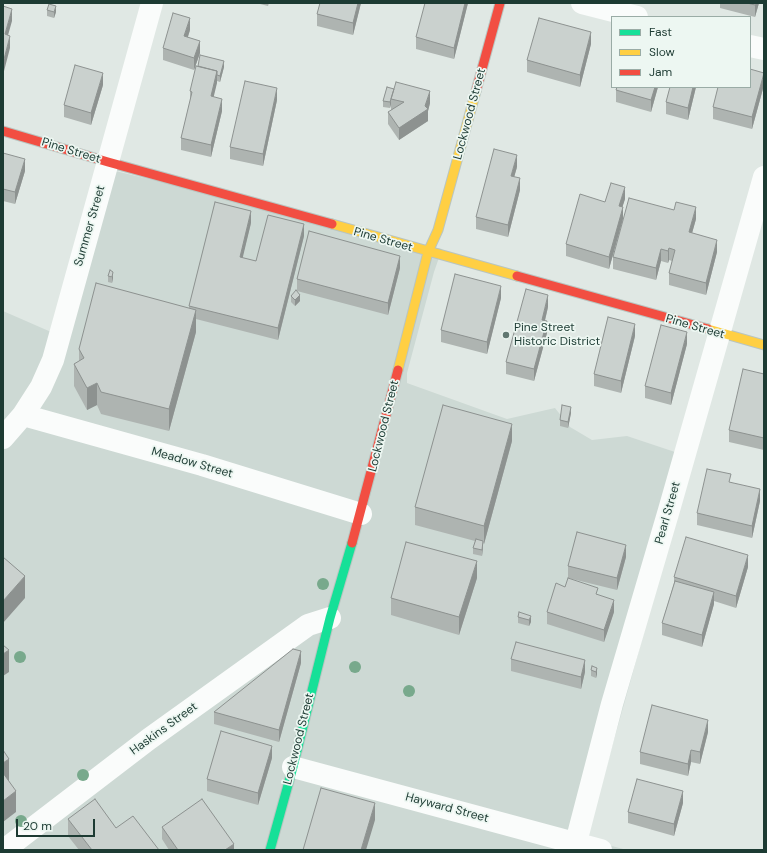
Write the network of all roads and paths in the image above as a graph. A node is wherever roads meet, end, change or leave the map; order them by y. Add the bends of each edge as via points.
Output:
1 (152, 3) edge
2 (500, 3) edge
3 (582, 3) edge
4 (633, 16) edge
5 (751, 46) edge
6 (764, 49) edge
7 (3, 131) edge
8 (108, 162) junction
9 (764, 177) edge
10 (428, 252) junction
11 (719, 333) junction
12 (764, 345) edge
13 (23, 415) junction
14 (3, 438) edge
15 (361, 514) junction
16 (330, 618) junction
17 (293, 767) junction
18 (575, 846) edge
19 (4, 850) edge
20 (270, 850) edge
21 (601, 850) edge

1 - 8 street, Summer Street
2 - 10 street, Lockwood Street via 438,230
3 - 4 street
5 - 6 street
7 - 8 street, Pine Street
8 - 10 street, Pine Street
8 - 13 street, Summer Street via 52,360 41,387
9 - 11 street, Pearl Street
10 - 11 street, Pine Street
10 - 15 street, Lockwood Street
11 - 12 street, Pine Street
11 - 18 street, Pearl Street via 612,704
13 - 14 street, Summer Street
13 - 15 street, Meadow Street via 202,465
15 - 16 street, Lockwood Street
16 - 17 street, Lockwood Street
16 - 19 street, Haskins Street via 308,625 150,739
17 - 18 street, Hayward Street
17 - 20 street, Lockwood Street
18 - 21 street, Hayward Street

